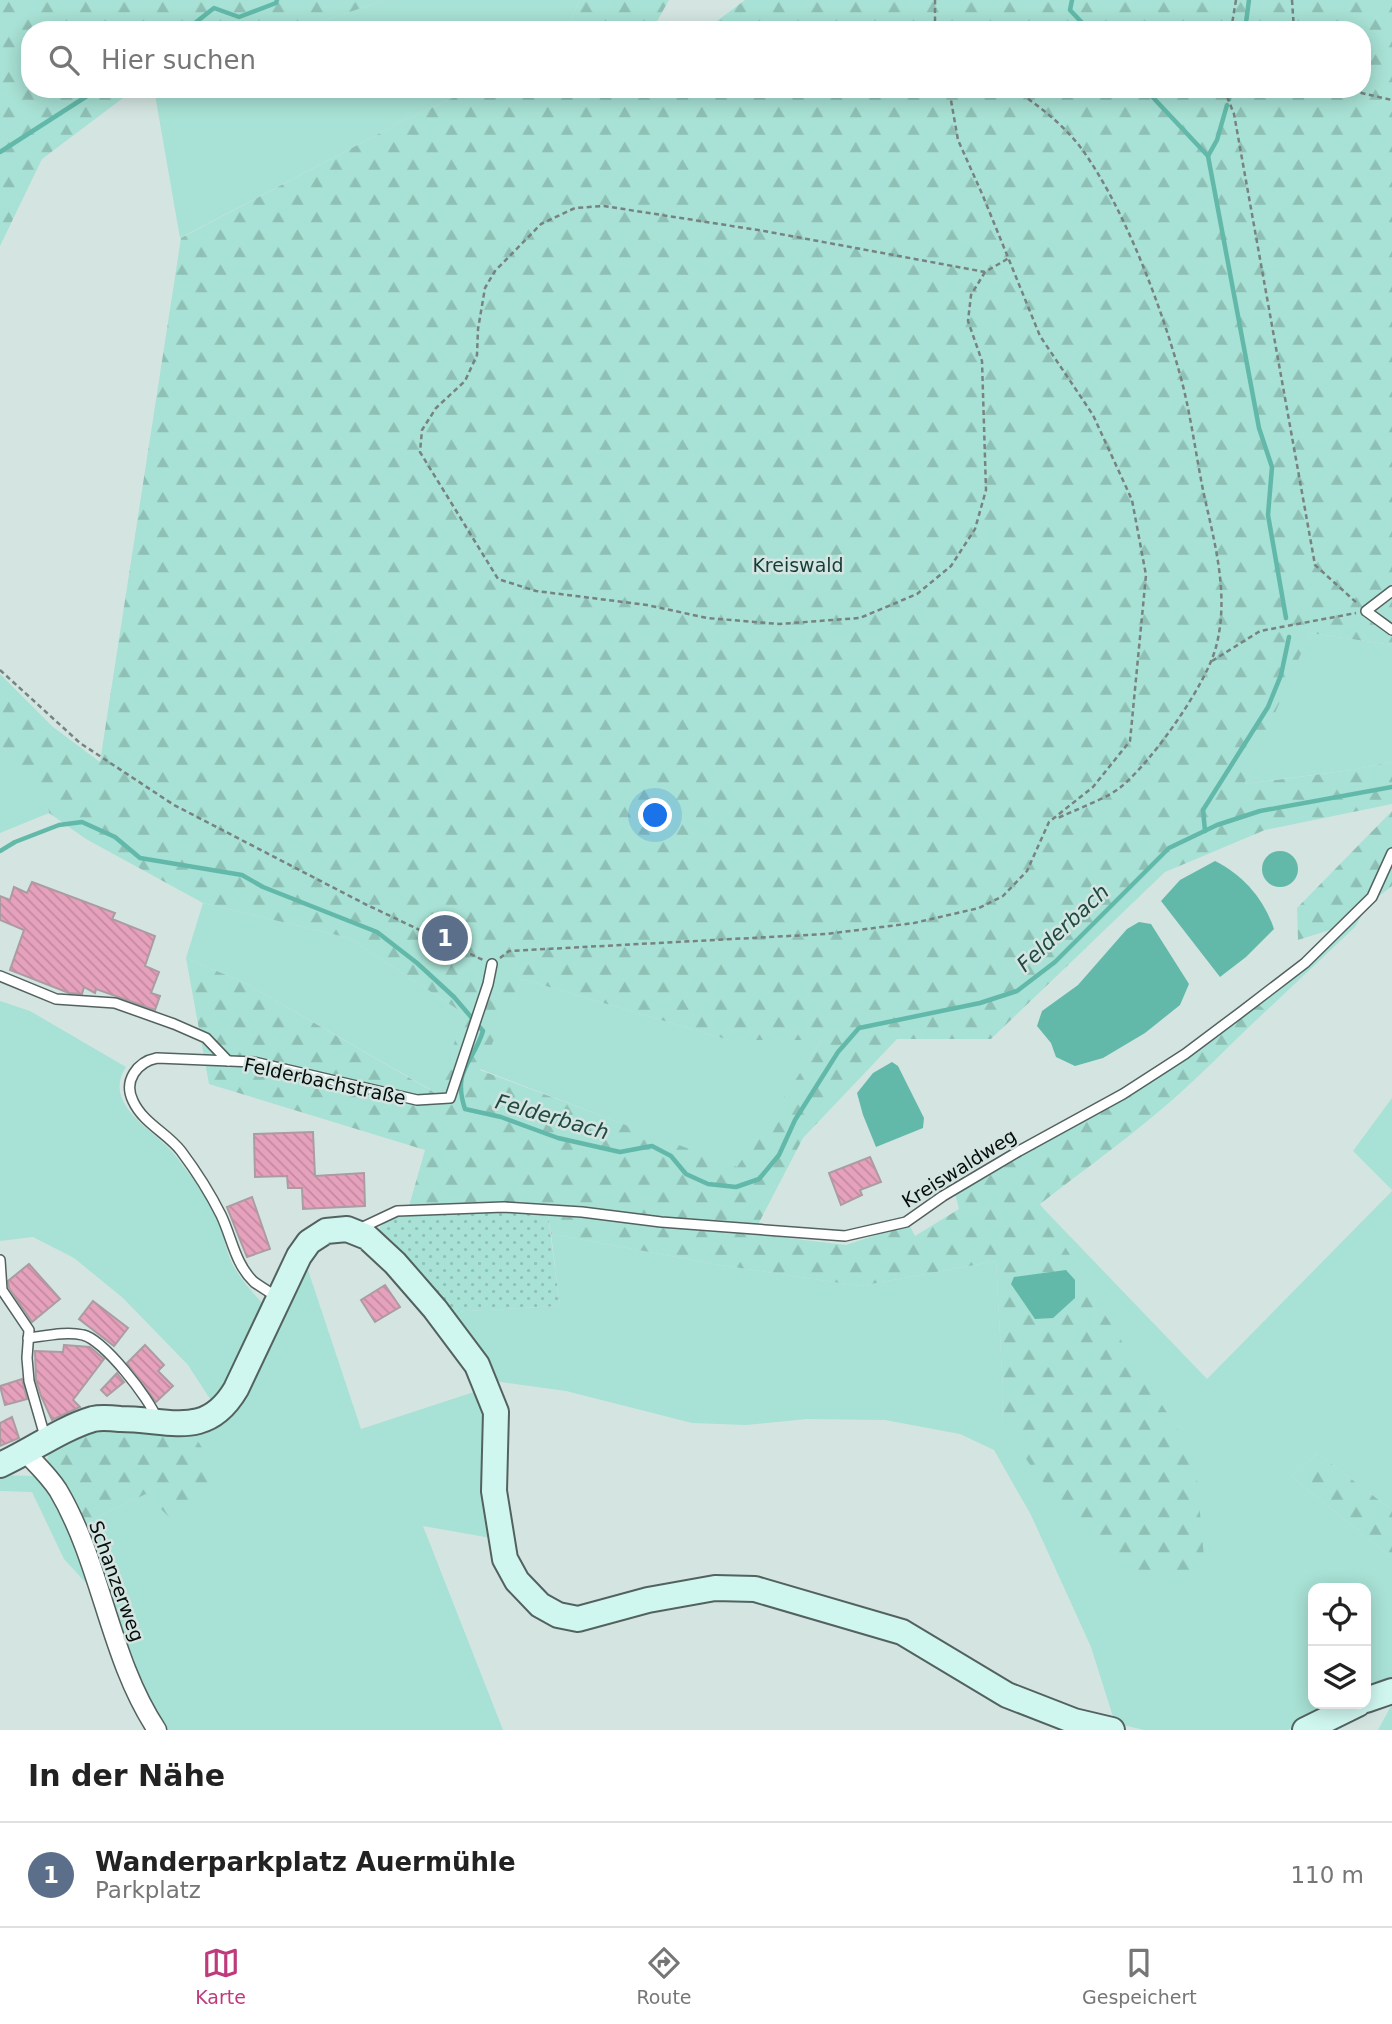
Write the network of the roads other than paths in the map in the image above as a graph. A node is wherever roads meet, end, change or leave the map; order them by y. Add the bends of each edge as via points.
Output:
1 (1392, 591) edge
2 (1392, 630) edge
3 (1392, 853) edge
4 (492, 964) road end
5 (0, 976) edge
6 (228, 1061) junction
7 (360, 1233) junction
8 (0, 1260) edge
9 (278, 1298) junction
10 (28, 1338) junction
11 (157, 1420) junction
12 (36, 1447) junction
13 (0, 1465) edge
14 (1392, 1691) edge
15 (1371, 1698) edge
16 (1348, 1709) edge
17 (157, 1730) edge
18 (1112, 1730) edge
19 (1305, 1730) edge

1 - 2 lane via 1366,611
3 - 7 lane, Kreiswaldweg via 1372,897 1305,963 1232,1019 1124,1094 1019,1151 906,1222 845,1236 504,1207 397,1211 363,1227
4 - 6 lane, Felderbachstraße via 450,1098 417,1100 254,1062
5 - 6 lane via 57,999 115,1003 174,1024 206,1038
6 - 9 lane, Felderbachstraße via 146,1060 130,1082 133,1101 180,1149 203,1183 237,1258 253,1281
7 - 9 street via 335,1228 317,1236 299,1256
7 - 18 street via 396,1263 477,1365 496,1412 494,1491 505,1559 517,1581 540,1605 578,1619 715,1588 755,1589 902,1632 1007,1695
8 - 10 lane via 2,1290 29,1330
9 - 11 street via 236,1389 220,1411 199,1422
10 - 11 lane via 82,1334 96,1340 145,1396
10 - 12 lane
11 - 12 street via 95,1418
12 - 13 street
12 - 17 street, Schanzerweg via 77,1532 135,1690
14 - 15 street
16 - 19 street

